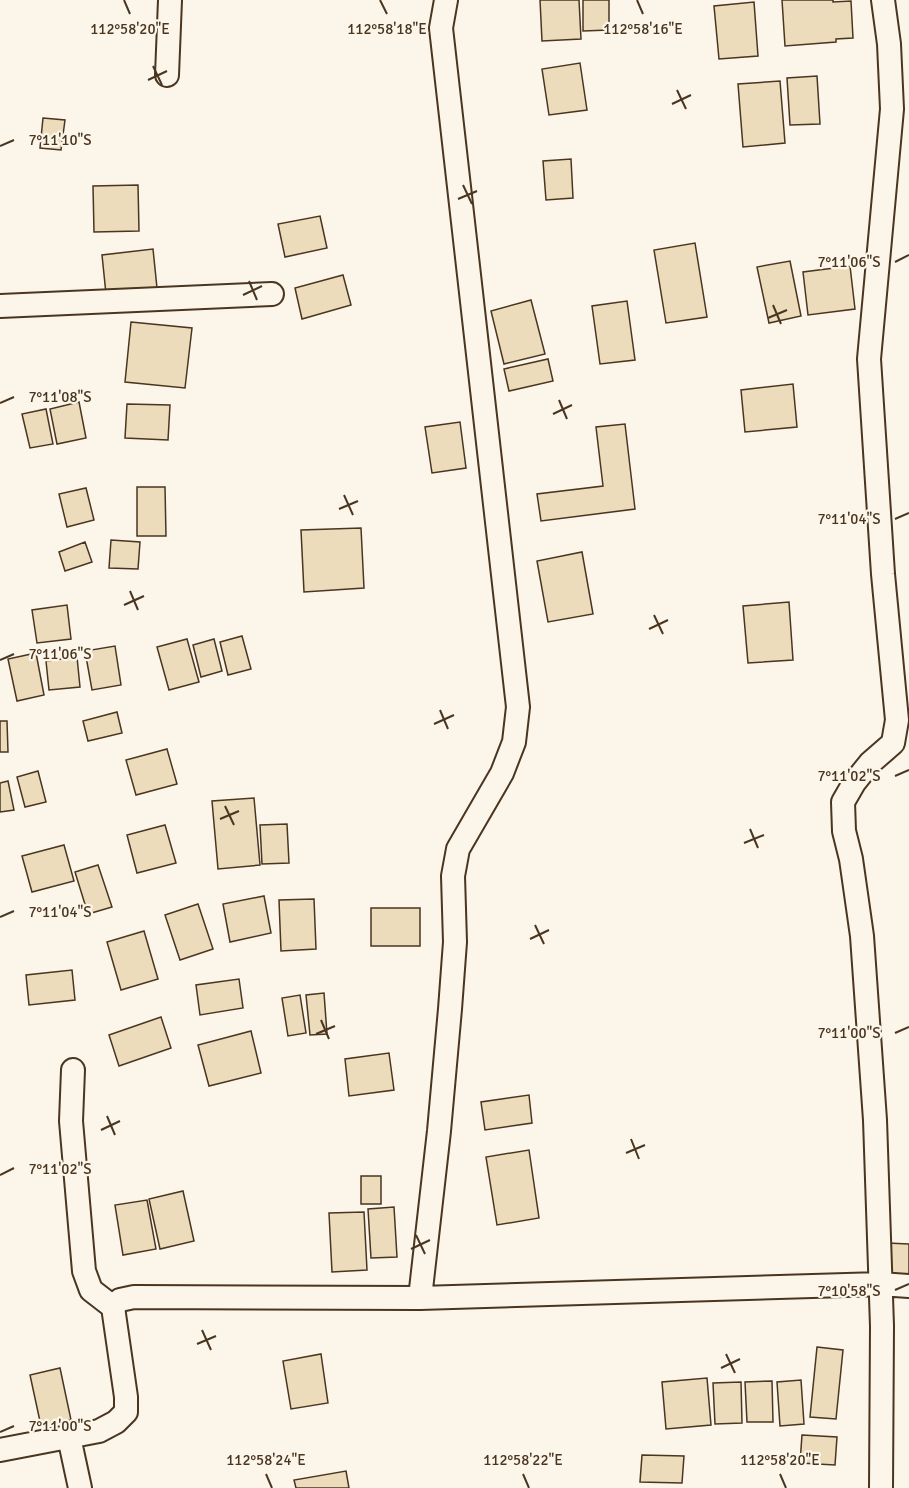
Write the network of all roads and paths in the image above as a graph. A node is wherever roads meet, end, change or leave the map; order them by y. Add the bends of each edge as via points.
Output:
1 (170, 0) edge
2 (446, 0) edge
3 (883, 0) edge
4 (167, 75) dead end
5 (272, 294) dead end
6 (0, 306) edge
7 (73, 1070) dead end
8 (880, 1284) junction
9 (909, 1286) edge
10 (420, 1298) junction
11 (113, 1307) junction
12 (69, 1437) junction
13 (0, 1450) edge
14 (80, 1488) edge
15 (881, 1488) edge

1 - 4 street
2 - 10 street via 441,28 518,707 514,742 502,773 458,849 453,876 455,942 450,1009
3 - 8 street via 892,109 869,359 897,720 892,743 870,763 843,802 863,948 875,1120
5 - 6 street
7 - 11 street via 71,1122 84,1271 91,1290
8 - 9 street
8 - 10 street
8 - 15 street
10 - 11 street via 134,1297 120,1300
11 - 12 street via 126,1412 99,1431
12 - 13 street
12 - 14 street

